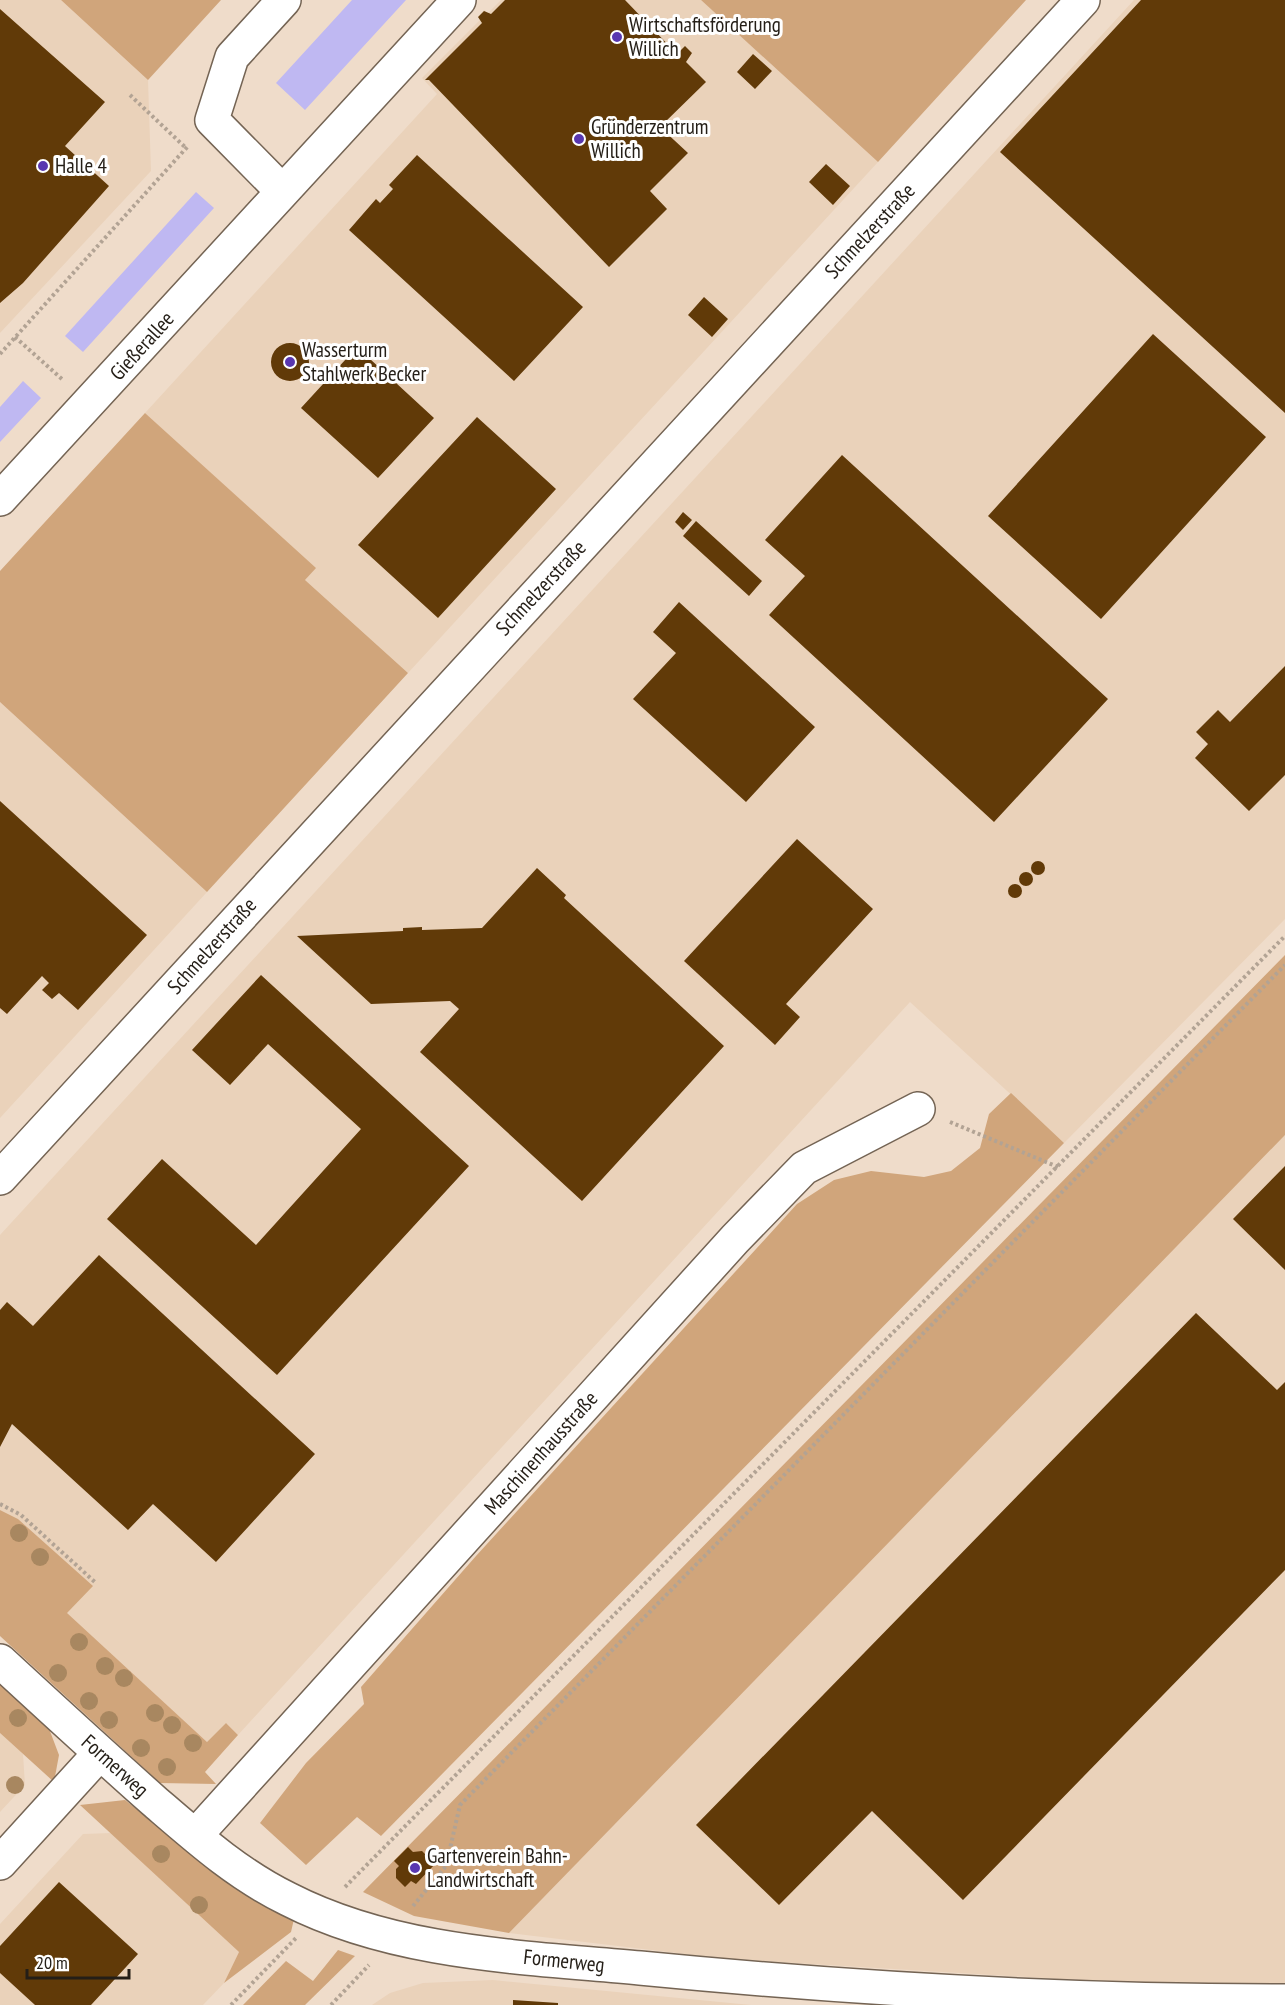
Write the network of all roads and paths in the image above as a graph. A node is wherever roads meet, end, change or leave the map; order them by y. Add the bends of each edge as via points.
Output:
1 (284, 0) edge
2 (459, 0) edge
3 (1083, 0) edge
4 (130, 95) dead end
5 (212, 120) junction
6 (186, 148) junction
7 (282, 190) junction
8 (15, 337) junction
9 (0, 354) edge
10 (62, 379) dead end
11 (0, 499) edge
12 (1285, 936) edge
13 (1285, 965) edge
14 (918, 1108) joint
15 (1058, 1167) junction
16 (0, 1179) edge
17 (0, 1504) edge
18 (96, 1583) dead end
19 (0, 1661) edge
20 (100, 1753) junction
21 (195, 1836) junction
22 (0, 1863) edge
23 (320, 1913) junction
24 (396, 1938) junction
25 (1285, 2001) edge
26 (231, 2005) edge
27 (331, 2005) edge

1 - 5 street via 232,57
2 - 7 street, Gießerallee
3 - 16 street, Schmelzerstraße
4 - 6 path
5 - 6 path
5 - 7 street
6 - 8 path
7 - 11 street, Gießerallee
8 - 9 path
8 - 10 path
12 - 15 path
13 - 24 path via 460,1805 446,1866 413,1905
14 - 15 path
14 - 21 street, Maschinenhausstraße via 804,1168 735,1239
15 - 23 path
17 - 18 path via 21,1515
19 - 20 street, Formerweg
20 - 21 street, Formerweg
20 - 22 street
21 - 23 street, Formerweg via 249,1877
23 - 24 street, Formerweg
23 - 26 path
24 - 25 street, Formerweg via 538,1959 850,1987
24 - 27 path

